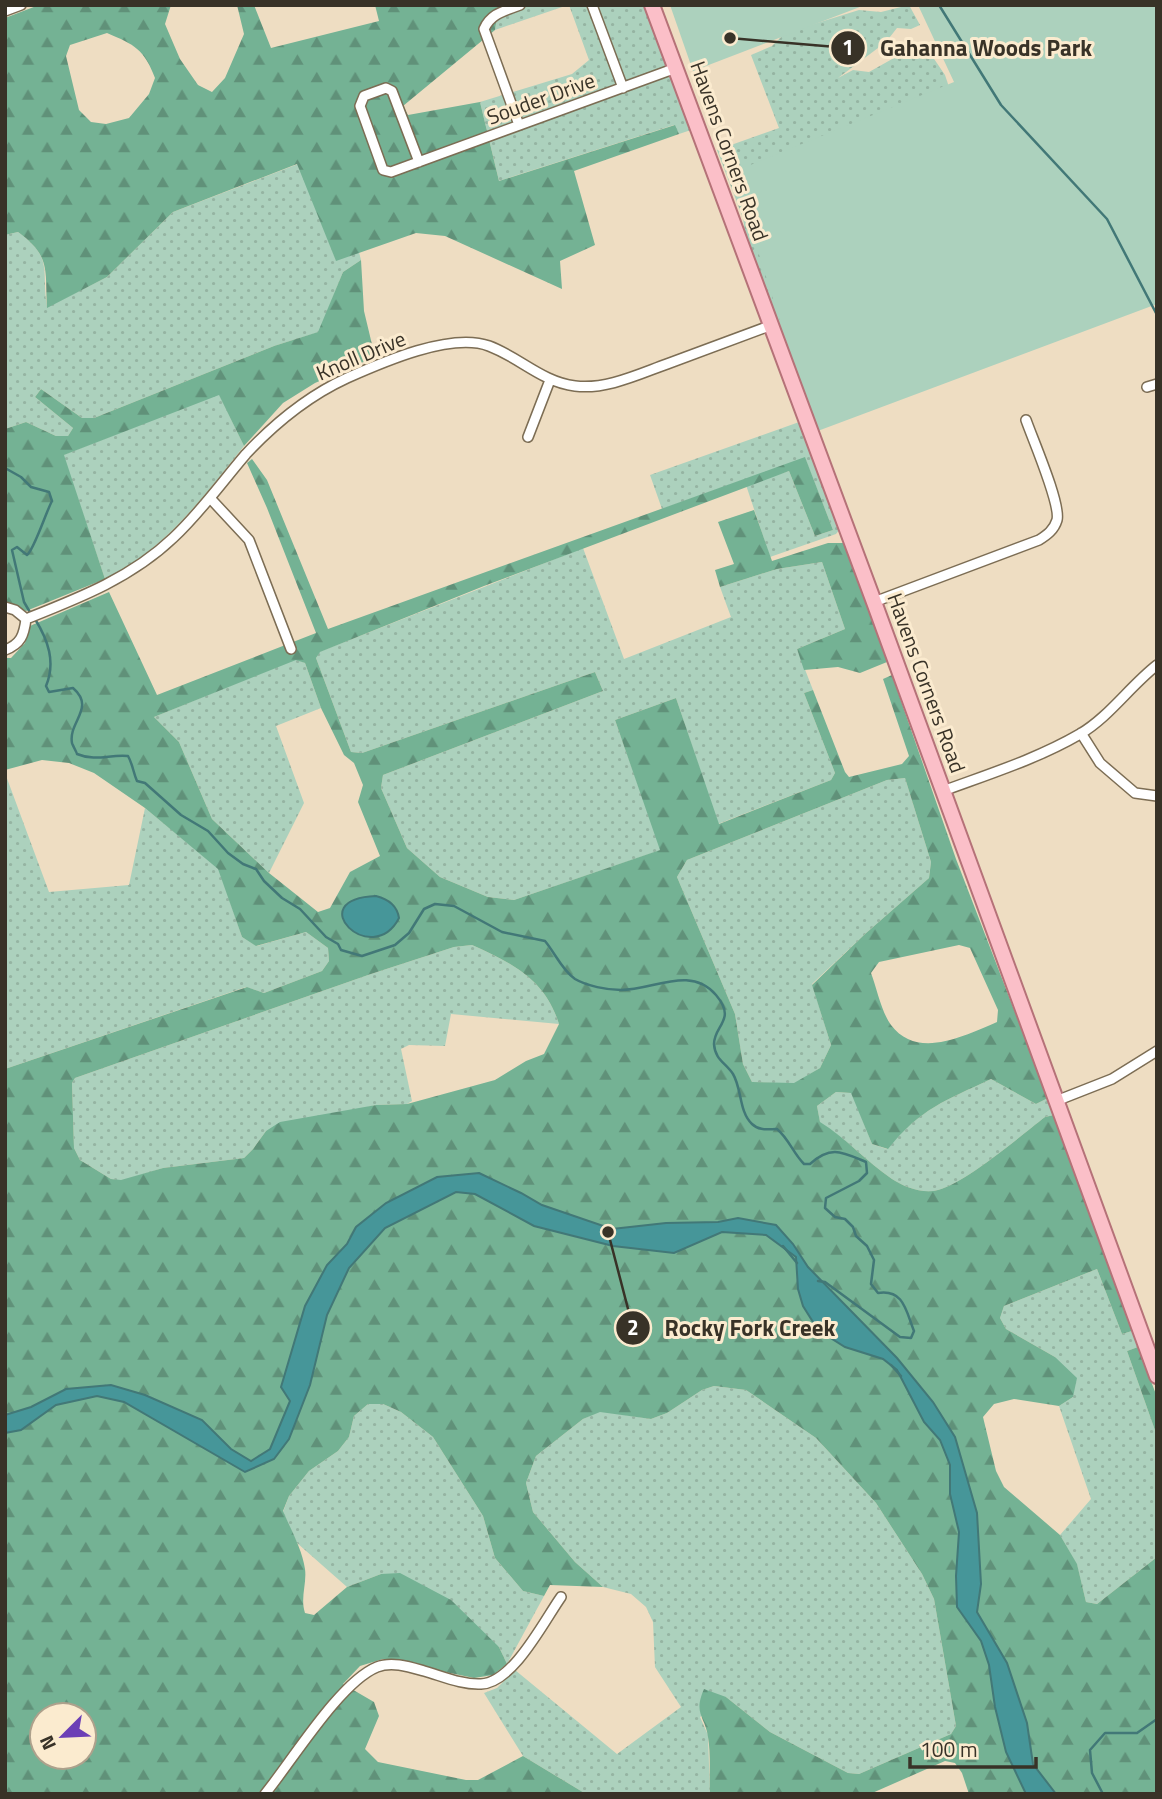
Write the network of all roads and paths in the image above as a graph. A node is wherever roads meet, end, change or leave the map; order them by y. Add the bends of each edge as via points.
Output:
1 (21, 5) edge
2 (520, 5) edge
3 (592, 5) edge
4 (652, 5) edge
5 (5, 11) edge
6 (676, 68) junction
7 (622, 88) junction
8 (519, 125) junction
9 (419, 162) junction
10 (772, 326) junction
11 (550, 380) junction
12 (1026, 420) dead end
13 (528, 437) dead end
14 (210, 498) junction
15 (874, 602) junction
16 (5, 607) edge
17 (26, 620) junction
18 (291, 649) dead end
19 (5, 650) edge
20 (1157, 665) edge
21 (1081, 733) junction
22 (943, 791) junction
23 (1157, 796) edge
24 (1157, 1051) edge
25 (1056, 1101) junction
26 (1157, 1376) edge
27 (561, 1597) dead end
28 (265, 1794) edge

1 - 5 street
2 - 8 street via 495,15 484,29
3 - 7 street
4 - 6 main road, Havens Corners Road
6 - 7 street, Souder Drive
6 - 10 main road, Havens Corners Road
7 - 8 street, Souder Drive
8 - 9 street, Souder Drive
9 - 9 street, Souder Drive via 391,172 383,170 360,106 364,96 386,88 392,92
10 - 11 street, Knoll Drive via 612,383 577,387
10 - 15 main road, Havens Corners Road
11 - 13 street
11 - 14 street, Knoll Drive via 488,345 450,342 421,350 313,396 247,453
12 - 15 street via 1056,503 1058,518 1051,532
14 - 17 street, Knoll Drive via 173,539 136,568
14 - 18 street via 249,540
15 - 22 main road, Havens Corners Road
16 - 17 street
17 - 19 street via 16,646
20 - 21 street
21 - 22 street
21 - 23 street via 1100,763 1135,793
22 - 25 main road, Havens Corners Road
24 - 25 street via 1112,1079
25 - 26 main road, Havens Corners Road
27 - 28 street via 513,1667 500,1678 484,1684 467,1683 396,1665 377,1667 344,1691

